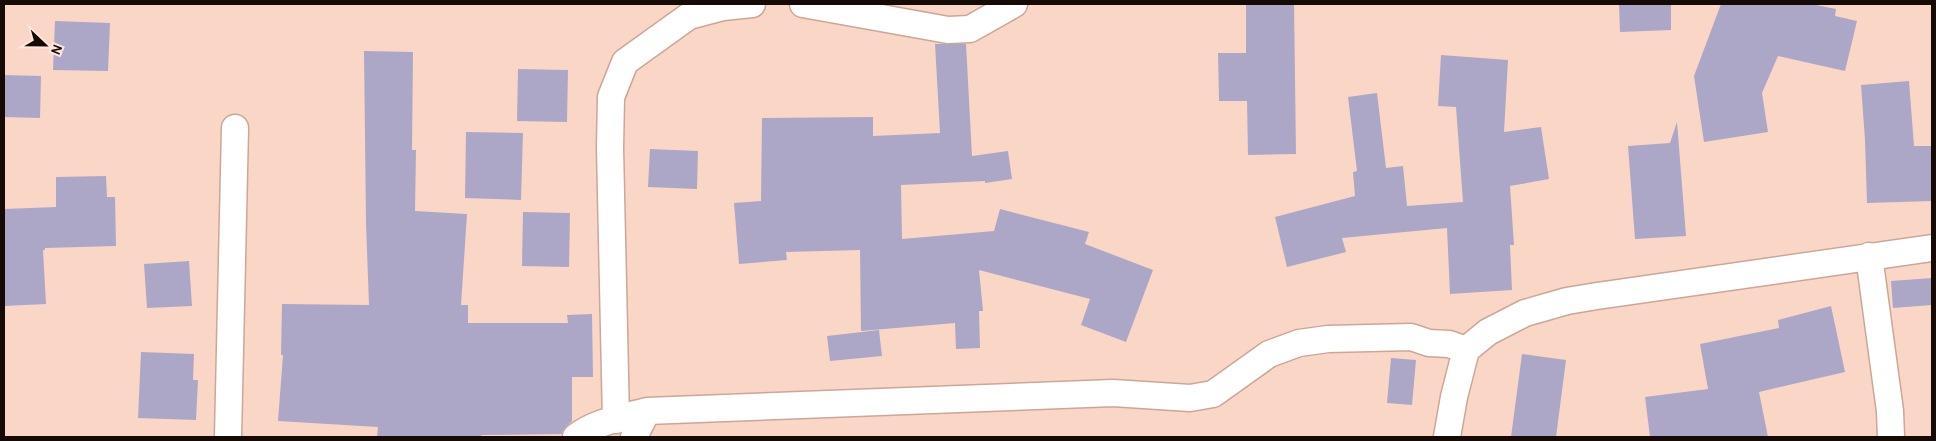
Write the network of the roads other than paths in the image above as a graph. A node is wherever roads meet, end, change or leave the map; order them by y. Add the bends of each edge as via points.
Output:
1 (752, 4) edge
2 (803, 4) edge
3 (1014, 4) edge
4 (235, 128) dead end
5 (1932, 248) edge
6 (1869, 256) junction
7 (1466, 350) junction
8 (647, 411) junction
9 (616, 420) junction
10 (228, 437) edge
11 (576, 437) edge
12 (634, 437) edge
13 (1447, 437) edge
14 (1891, 437) edge

1 - 9 street via 689,16 625,62 611,97
2 - 3 street via 948,30 970,29
4 - 10 street
5 - 6 street
6 - 7 street via 1568,301 1525,313 1488,332
6 - 14 street
7 - 8 street via 1449,344 1429,344 1411,337 1299,343 1269,354 1213,394 1190,398 1113,392
7 - 13 street
8 - 9 street
8 - 12 street
9 - 11 street

